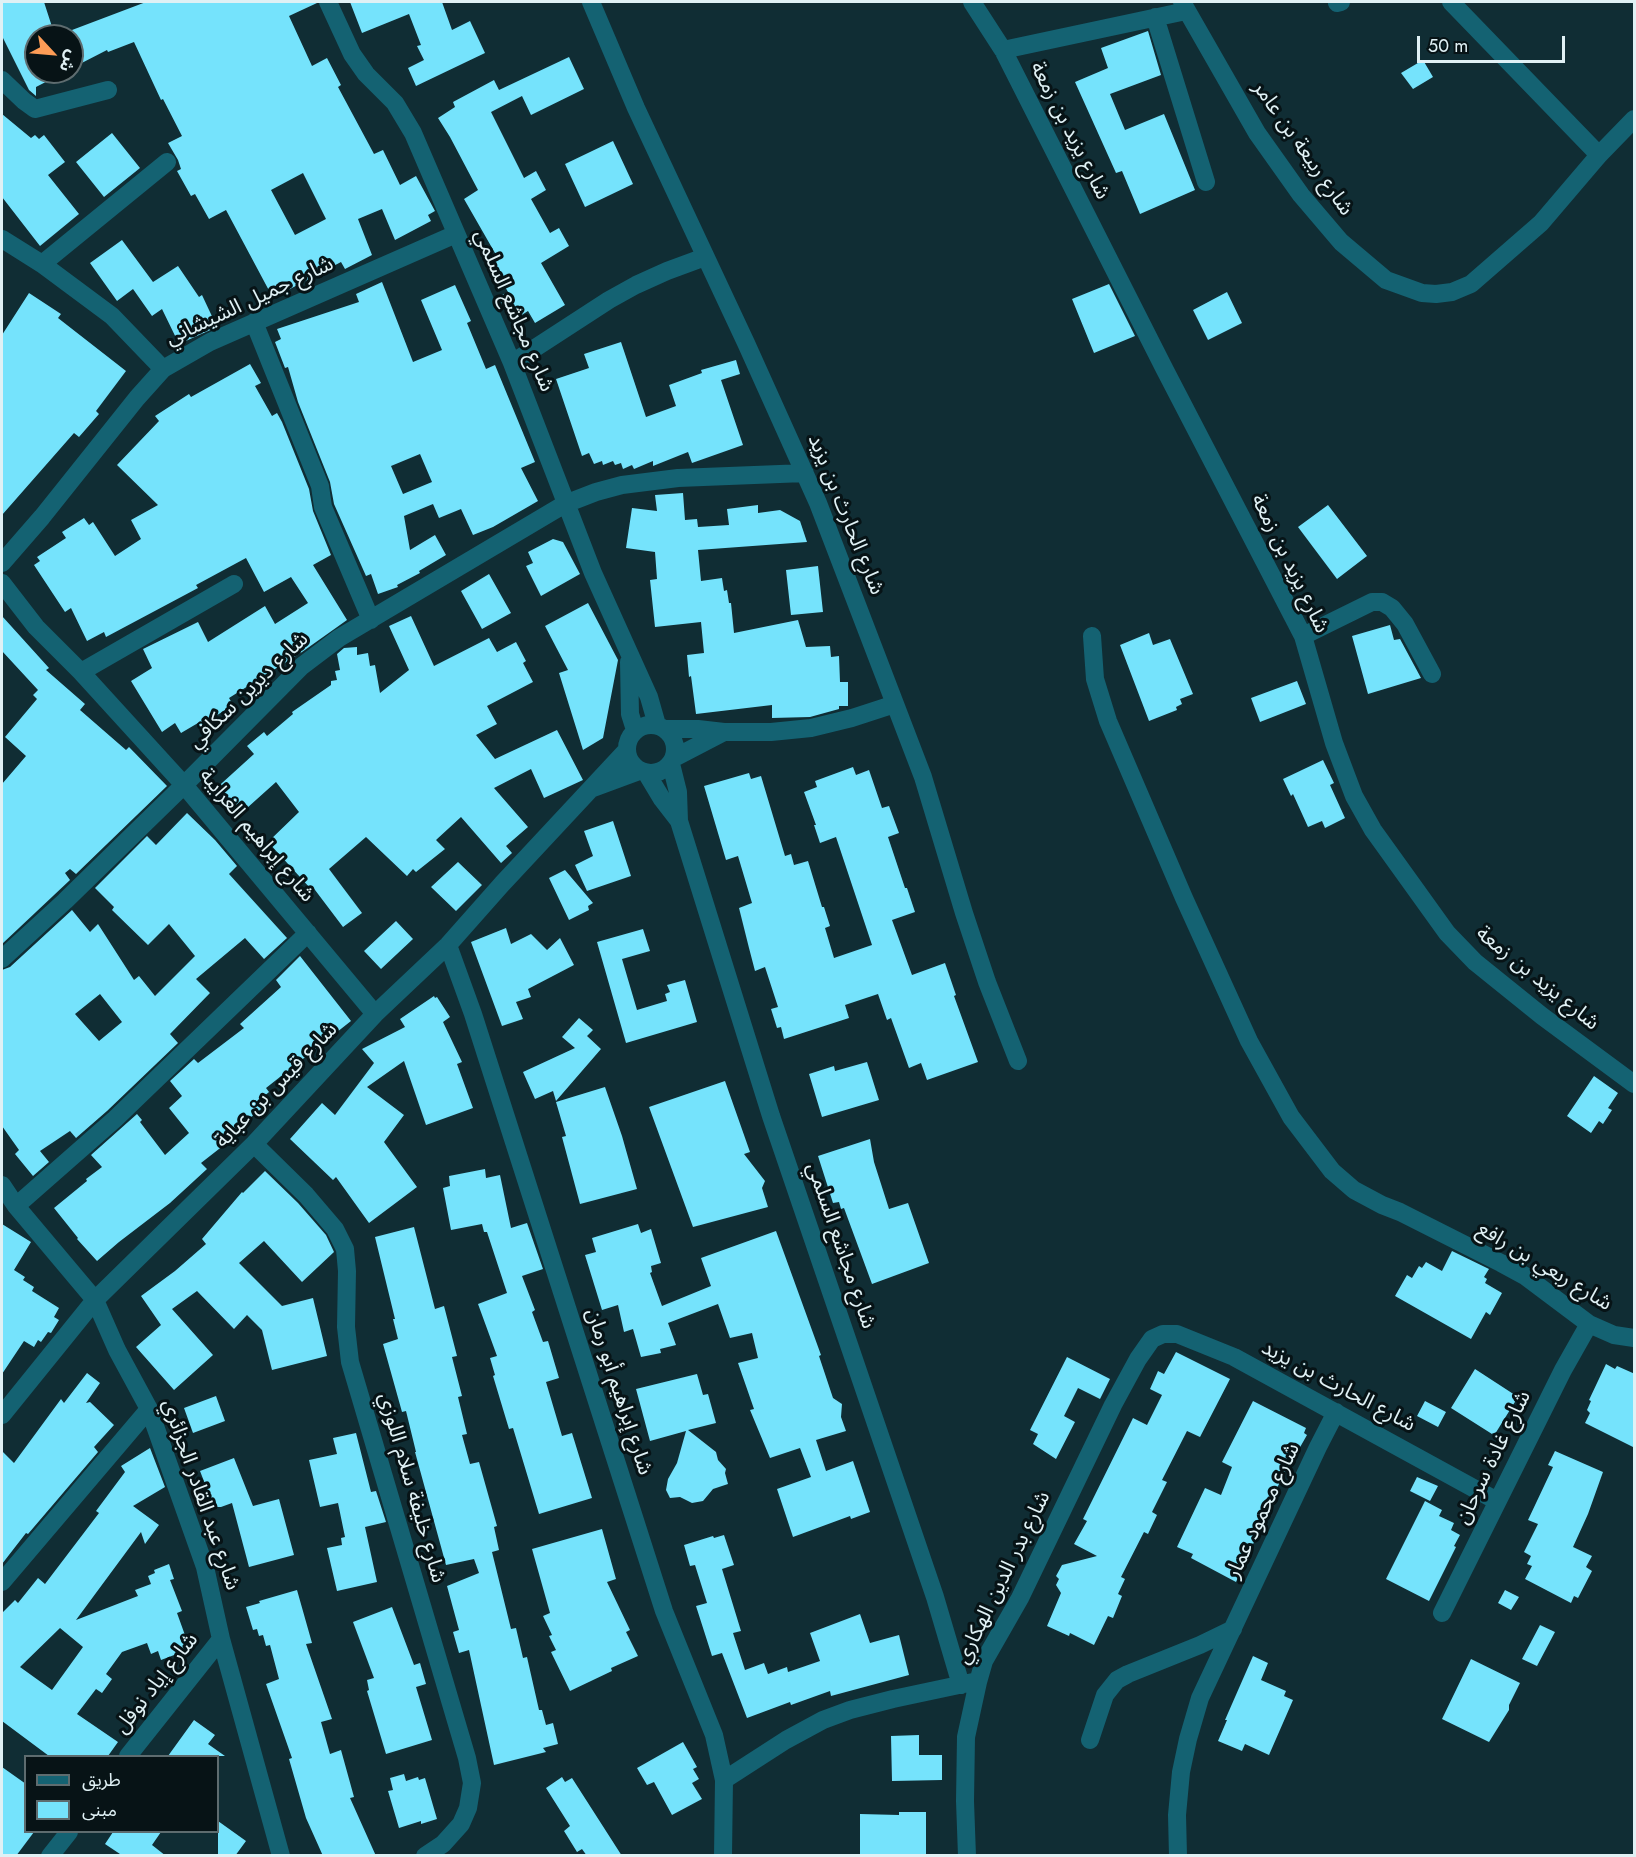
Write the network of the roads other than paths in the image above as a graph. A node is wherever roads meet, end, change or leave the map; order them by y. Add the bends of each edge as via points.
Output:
1 (328, 2) edge
2 (591, 2) edge
3 (972, 2) edge
4 (1451, 2) edge
5 (1184, 6) edge
6 (1155, 16) junction
7 (1003, 50) junction
8 (2, 80) edge
9 (108, 90) dead end
10 (1635, 119) edge
11 (1599, 155) junction
12 (167, 162) dead end
13 (1206, 182) dead end
14 (456, 234) junction
15 (2, 239) edge
16 (705, 257) junction
17 (42, 264) junction
18 (254, 322) junction
19 (513, 363) junction
20 (163, 369) junction
21 (805, 473) junction
22 (565, 504) junction
23 (2, 563) edge
24 (2, 582) edge
25 (234, 584) dead end
26 (371, 620) junction
27 (1092, 636) dead end
28 (1303, 636) junction
29 (629, 654) junction
30 (81, 672) junction
31 (1432, 674) dead end
32 (895, 704) junction
33 (661, 727) junction
34 (635, 730) junction
35 (724, 732) junction
36 (626, 751) junction
37 (672, 761) junction
38 (643, 772) junction
39 (184, 785) junction
40 (589, 790) junction
41 (679, 821) junction
42 (308, 933) junction
43 (448, 945) junction
44 (2, 959) edge
45 (375, 1014) junction
46 (1018, 1061) dead end
47 (1635, 1084) edge
48 (254, 1144) junction
49 (2, 1185) edge
50 (16, 1206) junction
51 (95, 1300) junction
52 (1588, 1324) junction
53 (1635, 1338) edge
54 (1152, 1340) joint
55 (149, 1409) junction
56 (1336, 1412) junction
57 (2, 1415) edge
58 (1497, 1501) junction
59 (2, 1582) edge
60 (1442, 1613) dead end
61 (1233, 1629) junction
62 (221, 1639) junction
63 (970, 1683) junction
64 (1090, 1740) dead end
65 (129, 1755) edge
66 (724, 1780) junction
67 (68, 1833) edge
68 (50, 1856) edge
69 (280, 1856) edge
70 (425, 1856) edge
71 (723, 1856) edge
72 (967, 1856) edge
73 (1178, 1856) edge

1 - 14 street, شارع مجاشع السلمي via 352,54 395,103 413,133
2 - 16 street, شارع الحارث بن يزيد
3 - 7 street, شارع يزيد بن زمعة
4 - 11 street
5 - 6 street
5 - 11 street, شارع ربيعة بن عامر via 1257,132 1301,195 1341,242 1386,280 1404,288 1436,294 1471,284 1541,223
6 - 7 street
6 - 13 street
7 - 28 street, شارع يزيد بن زمعة
8 - 9 street via 35,109
10 - 11 street, شارع ربيعة بن عامر
12 - 17 street
14 - 18 street, شارع جميل الشيشاني
14 - 19 street, شارع مجاشع السلمي
15 - 17 street
16 - 19 street via 627,290
16 - 21 street, شارع الحارث بن يزيد
17 - 20 street via 112,316
18 - 20 street, شارع جميل الشيشاني
18 - 26 street
19 - 22 street, شارع مجاشع السلمي
20 - 23 street, شارع جميل الشيشاني
21 - 22 street, شارع ديرين سكافي via 644,482 596,492
21 - 32 street, شارع الحارث بن يزيد
22 - 26 street, شارع ديرين سكافي
22 - 29 street, شارع مجاشع السلمي
24 - 30 street, شارع إبراهيم الغرايبة via 36,627
25 - 30 street
26 - 39 street, شارع ديرين سكافي via 302,666
27 - 52 street, شارع ربعي بن رافع via 1095,679 1107,721 1249,1041 1291,1118 1332,1171 1354,1190 1525,1276
28 - 31 street via 1372,602 1382,602 1405,624
28 - 47 street, شارع يزيد بن زمعة via 1354,796 1427,908 1474,962
29 - 33 street, شارع مجاشع السلمي
29 - 34 street, شارع مجاشع السلمي via 630,714
30 - 39 street, شارع إبراهيم الغرايبة
32 - 35 street via 811,728
32 - 46 street, شارع الحارث بن يزيد via 923,777 987,982
33 - 34 street via 645,725
33 - 35 street
33 - 37 street via 674,742
34 - 36 street
35 - 37 street
36 - 38 street via 630,762
36 - 40 street, شارع قيس بن عباية
37 - 38 street via 660,772
37 - 41 street, شارع مجاشع السلمي
38 - 40 street, شارع قيس بن عباية
38 - 41 street, شارع مجاشع السلمي
39 - 42 street, شارع إبراهيم الغرايبة
39 - 44 street, شارع ديرين سكافي
40 - 43 street, شارع قيس بن عباية
41 - 63 street, شارع مجاشع السلمي via 771,1116 935,1597
42 - 45 street, شارع إبراهيم الغرايبة
42 - 50 street via 116,1119
43 - 45 street, شارع قيس بن عباية
43 - 66 street, شارع إبراهيم أبو رمان via 664,1611 714,1736
45 - 48 street, شارع قيس بن عباية
48 - 51 street, شارع قيس بن عباية
48 - 70 street, شارع خليفة سلام اللوزي via 306,1195 335,1229 345,1249 346,1327 351,1362 472,1783 461,1824
49 - 50 street, شارع عبد القادر الجزائري
50 - 51 street, شارع عبد القادر الجزائري
51 - 55 street, شارع عبد القادر الجزائري
51 - 57 street, شارع قيس بن عباية
52 - 53 street, شارع ربعي بن رافع via 1614,1335
52 - 58 street, شارع غادة سرحان
54 - 56 street, شارع الحارث بن يزيد via 1163,1334 1177,1334 1196,1340
54 - 63 street, شارع بدر الدين الهكاري via 1113,1405 1020,1598
55 - 59 street
55 - 62 street, شارع عبد القادر الجزائري via 205,1567
56 - 58 street, شارع الحارث بن يزيد
56 - 61 street, شارع محمود عمار
58 - 60 street, شارع غادة سرحان
61 - 64 street via 1117,1680 1105,1695
61 - 73 street, شارع محمود عمار via 1200,1698 1188,1739 1177,1815
62 - 65 street, شارع إياد نوفل
62 - 69 street, شارع عبد القادر الجزائري
63 - 66 street via 861,1707 823,1720
63 - 72 street, شارع بدر الدين الهكاري via 966,1737
66 - 71 street, شارع إبراهيم أبو رمان
67 - 68 street

